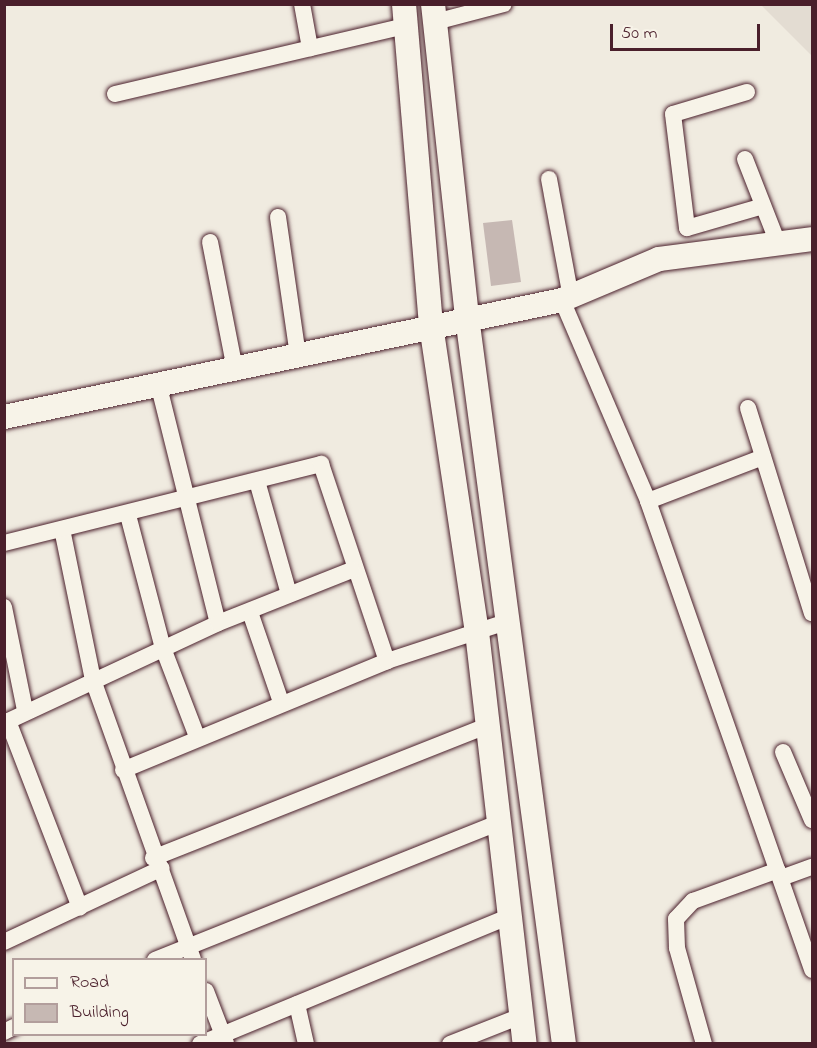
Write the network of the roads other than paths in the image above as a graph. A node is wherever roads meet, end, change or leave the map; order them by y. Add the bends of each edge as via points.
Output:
1 (302, 4) edge
2 (504, 4) edge
3 (434, 13) edge
4 (405, 15) edge
5 (310, 48) junction
6 (747, 92) dead end
7 (115, 94) dead end
8 (745, 159) dead end
9 (549, 179) dead end
10 (763, 206) junction
11 (278, 217) dead end
12 (813, 238) edge
13 (210, 242) dead end
14 (778, 243) junction
15 (566, 299) junction
16 (467, 317) junction
17 (431, 326) junction
18 (298, 355) junction
19 (235, 369) junction
20 (159, 387) junction
21 (748, 408) dead end
22 (4, 417) edge
23 (763, 457) junction
24 (256, 481) junction
25 (190, 496) junction
26 (648, 501) junction
27 (128, 515) junction
28 (62, 529) junction
29 (4, 543) edge
30 (352, 570) junction
31 (289, 594) junction
32 (4, 608) edge
33 (250, 612) junction
34 (813, 613) edge
35 (506, 622) junction
36 (218, 623) junction
37 (477, 632) junction
38 (163, 648) junction
39 (387, 661) junction
40 (93, 680) junction
41 (281, 702) junction
42 (25, 710) junction
43 (6, 722) edge
44 (489, 725) junction
45 (198, 739) junction
46 (783, 752) dead end
47 (123, 770) junction
48 (813, 820) edge
49 (500, 822) junction
50 (158, 863) junction
51 (813, 867) edge
52 (779, 874) junction
53 (80, 908) junction
54 (511, 916) junction
55 (4, 942) edge
56 (189, 952) edge
57 (164, 958) edge
58 (813, 970) edge
59 (207, 994) edge
60 (297, 1004) junction
61 (521, 1016) junction
62 (225, 1039) edge
63 (200, 1044) edge
64 (306, 1044) edge
65 (450, 1044) edge
66 (525, 1044) edge
67 (564, 1044) edge
68 (704, 1044) edge

1 - 5 street
2 - 3 street
3 - 16 main road
4 - 5 street
4 - 17 main road
5 - 7 street
6 - 10 street via 673,114 687,228
8 - 10 street
9 - 15 street
10 - 14 street
11 - 18 street
12 - 14 main road
13 - 19 street
14 - 15 main road via 659,260
15 - 16 main road
15 - 26 street
16 - 17 main road
16 - 35 main road
17 - 18 main road
17 - 37 main road
18 - 19 main road
19 - 20 main road
20 - 22 main road
20 - 25 street
21 - 23 street
23 - 26 street
23 - 34 street
24 - 25 street
24 - 30 street via 321,464
24 - 31 street
25 - 27 street
25 - 36 street
26 - 52 street
27 - 28 street
27 - 38 street
28 - 29 street
28 - 40 street
30 - 31 street
30 - 39 street
31 - 33 street
32 - 42 street
33 - 36 street
33 - 41 street
35 - 37 street
35 - 67 main road
36 - 38 street
37 - 39 street
37 - 44 main road
38 - 40 street
38 - 45 street
39 - 41 street
40 - 42 street
40 - 47 street
41 - 45 street
42 - 43 street
43 - 53 street
44 - 49 main road
44 - 50 street
45 - 47 street
46 - 48 street
47 - 50 street
49 - 54 main road
49 - 56 street
50 - 53 street
50 - 56 street
51 - 52 street
52 - 58 street
52 - 68 street via 693,901 676,919 677,948
53 - 55 street
54 - 60 street
54 - 61 main road
56 - 57 street
59 - 62 street
60 - 62 street
60 - 64 street
61 - 65 street
61 - 66 main road
62 - 63 street

